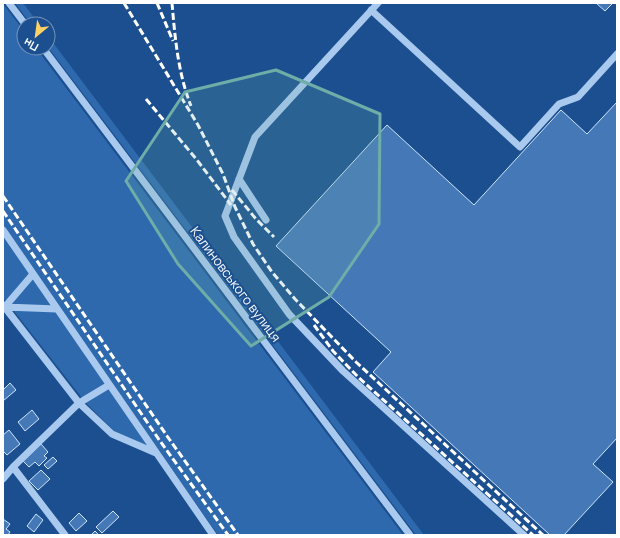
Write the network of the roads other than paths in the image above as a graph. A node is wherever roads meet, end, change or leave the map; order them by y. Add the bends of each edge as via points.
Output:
1 (9, 3) edge
2 (378, 3) edge
3 (372, 10) junction
4 (19, 16) edge
5 (617, 54) edge
6 (49, 56) edge
7 (239, 179) junction
8 (266, 220) dead end
9 (3, 230) edge
10 (33, 274) junction
11 (4, 307) edge
12 (57, 309) junction
13 (109, 385) junction
14 (79, 403) junction
15 (156, 453) junction
16 (13, 467) junction
17 (3, 480) edge
18 (65, 535) edge
19 (212, 535) edge
20 (410, 535) edge
21 (524, 535) edge

1 - 4 street
2 - 3 street
3 - 5 street via 520,146 559,104 578,97
3 - 7 street via 255,137
6 - 20 street, Калиновського вулиця
7 - 8 street
7 - 21 street via 225,216 234,238 289,314 343,371
9 - 10 street
10 - 11 street
10 - 12 street
11 - 12 street
11 - 14 street
12 - 13 street
13 - 14 street
13 - 15 street
14 - 15 street via 112,434
14 - 16 street
15 - 19 street
16 - 17 street
16 - 18 street

